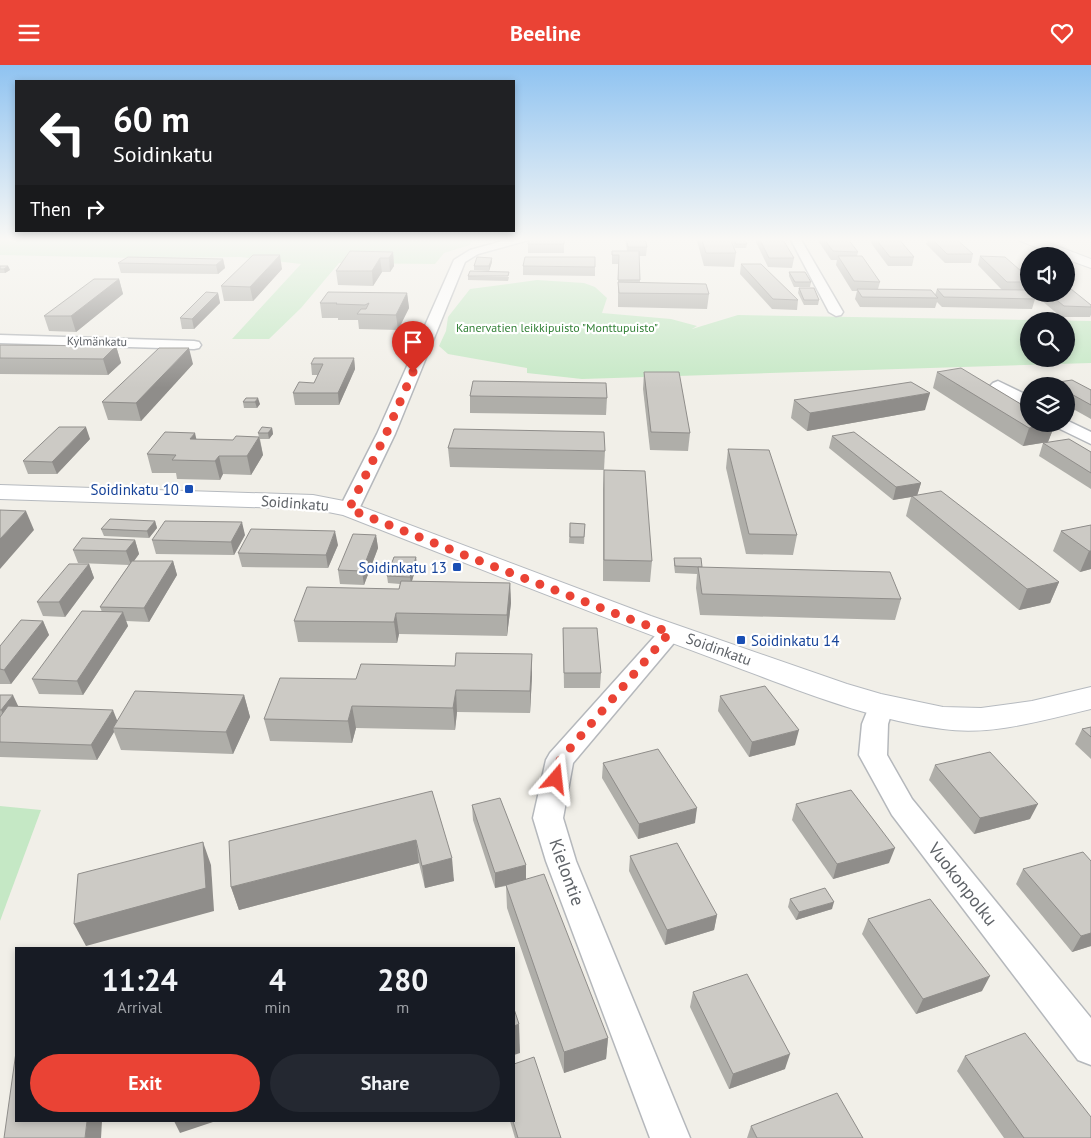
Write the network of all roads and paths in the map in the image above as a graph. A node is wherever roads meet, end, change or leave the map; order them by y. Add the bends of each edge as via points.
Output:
1 (448, 288) edge
2 (823, 288) edge
3 (836, 312) dead end
4 (0, 339) edge
5 (194, 345) dead end
6 (998, 386) dead end
7 (1020, 398) edge
8 (1075, 430) edge
9 (1091, 439) edge
10 (0, 492) edge
11 (349, 509) junction
12 (670, 632) junction
13 (1091, 698) edge
14 (881, 705) junction
15 (1091, 1047) edge
16 (670, 1138) edge

1 - 11 street via 386,434
2 - 3 street
4 - 5 street, Kylmänkatu
6 - 7 street
8 - 9 street
10 - 11 street, Soidinkatu via 313,502
11 - 12 street, Soidinkatu
12 - 14 street, Soidinkatu
12 - 16 street, Kielontie via 560,760 548,819 561,861
13 - 14 street, Soidinkatu via 1032,712 981,719 943,718
14 - 15 street, Vuokonpolku via 875,724 873,755 902,807

